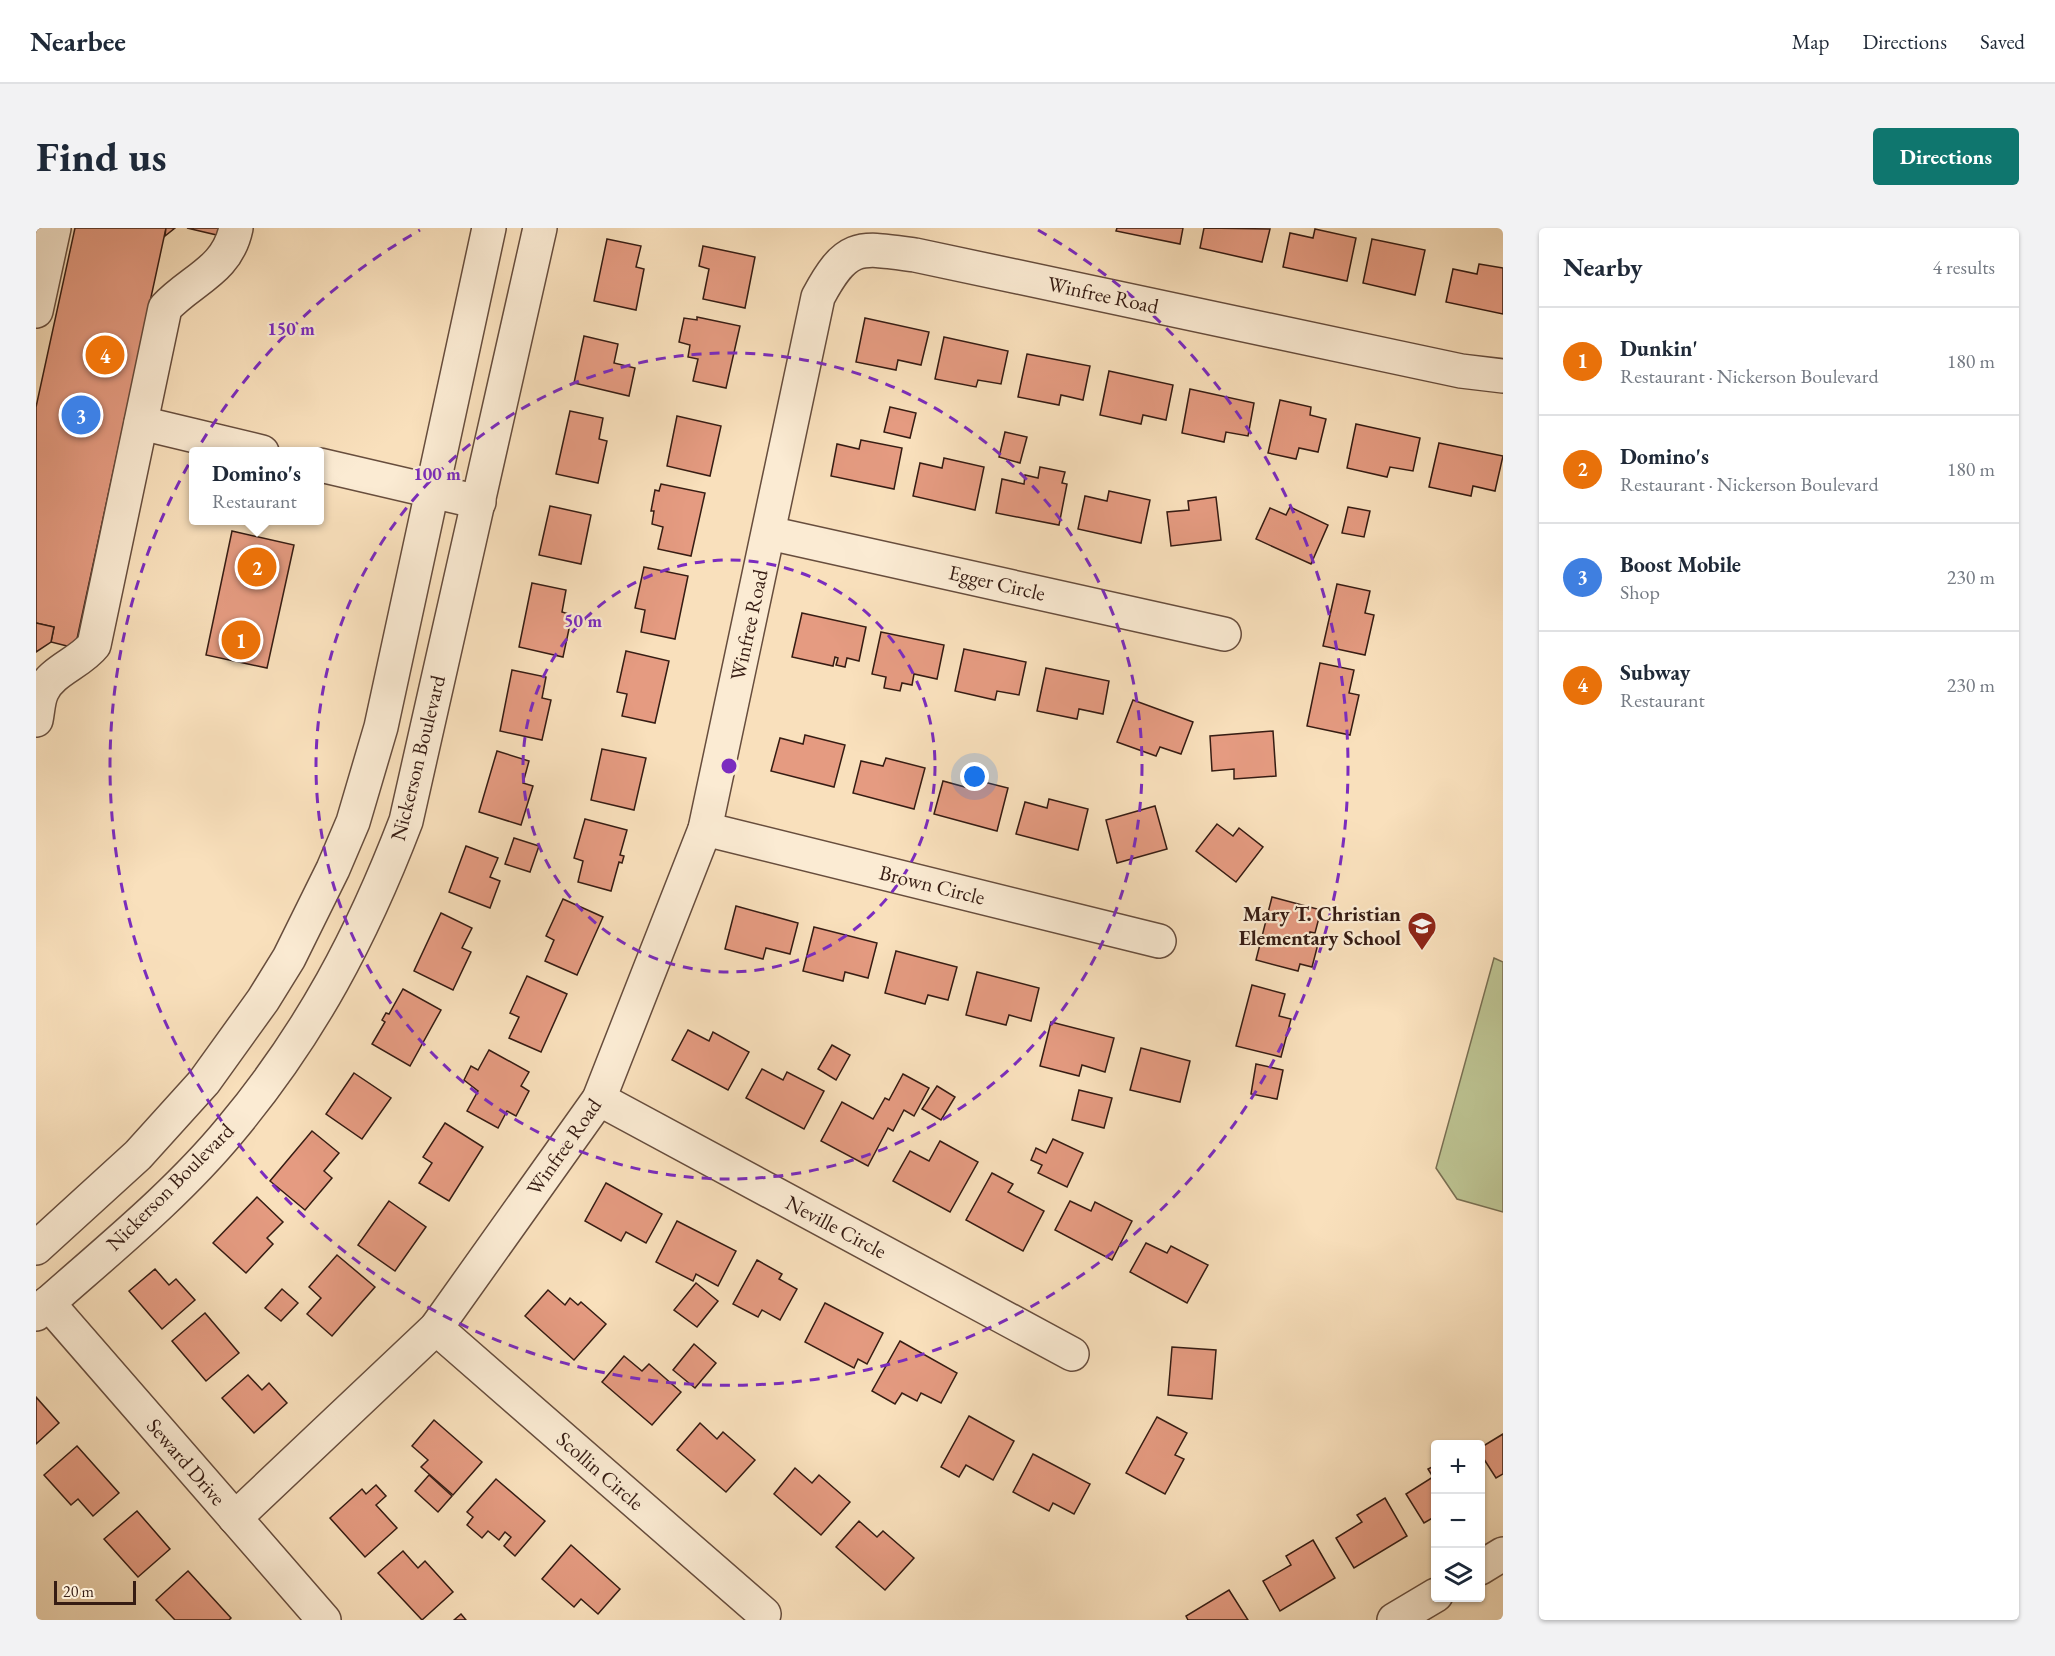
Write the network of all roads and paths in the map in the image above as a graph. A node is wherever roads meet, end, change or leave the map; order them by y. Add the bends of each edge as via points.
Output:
1 (54, 228) edge
2 (237, 228) edge
3 (489, 228) edge
4 (540, 228) edge
5 (36, 311) edge
6 (1503, 376) edge
7 (141, 423) junction
8 (241, 447) edge
9 (324, 466) edge
10 (432, 491) junction
11 (479, 502) junction
12 (769, 532) junction
13 (1224, 634) dead end
14 (36, 720) edge
15 (705, 829) junction
16 (1159, 941) dead end
17 (599, 1100) junction
18 (36, 1248) edge
19 (42, 1308) edge
20 (436, 1329) junction
21 (1072, 1354) dead end
22 (235, 1518) junction
23 (1503, 1554) edge
24 (1485, 1565) edge
25 (1431, 1598) edge
26 (764, 1614) dead end
27 (324, 1620) edge
28 (1395, 1620) edge

1 - 5 street
2 - 7 street via 224,257 212,272 165,308
3 - 10 street, Nickerson Boulevard
4 - 11 street, Nickerson Boulevard
6 - 12 street, Winfree Road via 1461,371 915,255 878,250 849,253 831,272 818,297
7 - 8 street
7 - 14 street via 94,645 42,691
9 - 10 street
10 - 11 street
10 - 18 street, Nickerson Boulevard via 368,776 353,822 306,926 263,1000 204,1082 138,1155
11 - 19 street, Nickerson Boulevard via 406,821 378,892 340,970 272,1077 230,1130 173,1190
12 - 13 street, Egger Circle
12 - 15 street, Winfree Road
15 - 16 street, Brown Circle
15 - 17 street, Winfree Road
17 - 20 street, Winfree Road
17 - 21 street, Neville Circle
19 - 22 street, Seward Drive
20 - 22 street, Winfree Road
20 - 26 street, Scollin Circle
22 - 27 street, Seward Drive
23 - 24 street
25 - 28 street

